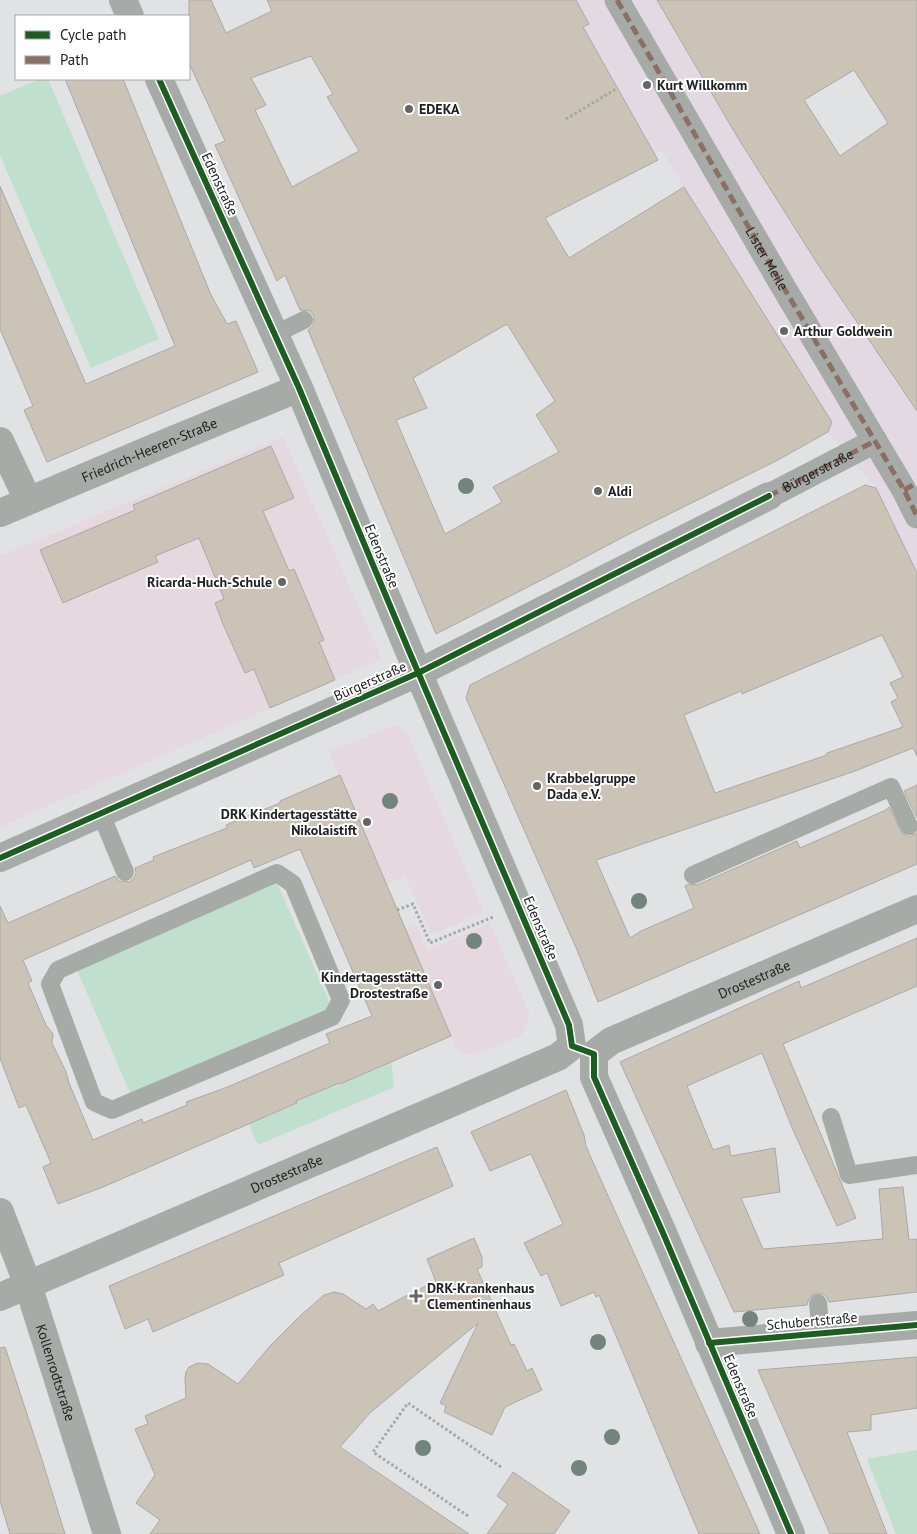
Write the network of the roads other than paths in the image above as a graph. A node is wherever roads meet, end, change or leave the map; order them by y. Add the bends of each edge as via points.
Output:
1 (123, 0) edge
2 (616, 0) edge
3 (130, 15) edge
4 (159, 80) edge
5 (304, 320) dead end
6 (275, 334) junction
7 (299, 388) junction
8 (0, 441) edge
9 (875, 441) junction
10 (911, 487) edge
11 (769, 496) joint
12 (28, 500) junction
13 (0, 513) edge
14 (917, 516) edge
15 (418, 673) junction
16 (100, 814) junction
17 (909, 826) dead end
18 (0, 858) edge
19 (125, 872) dead end
20 (693, 875) dead end
21 (917, 909) edge
22 (58, 970) joint
23 (583, 1050) junction
24 (831, 1117) dead end
25 (917, 1165) edge
26 (0, 1212) edge
27 (28, 1285) junction
28 (0, 1297) edge
29 (818, 1303) dead end
30 (917, 1325) edge
31 (821, 1333) junction
32 (709, 1343) junction
33 (107, 1534) edge
34 (791, 1534) edge

1 - 3 street
2 - 9 street, Lister Meile
4 - 6 street, Edenstraße
5 - 6 lane
6 - 7 street, Edenstraße
7 - 12 street, Friedrich-Heeren-Straße
7 - 15 street, Edenstraße
8 - 12 street
9 - 10 street, Lister Meile
9 - 11 street, Bürgerstraße
10 - 14 street, Lister Meile
11 - 15 street, Bürgerstraße
12 - 13 street, Friedrich-Heeren-Straße
15 - 16 street, Bürgerstraße
15 - 23 street, Edenstraße via 569,1025
16 - 18 street, Bürgerstraße
16 - 19 lane
17 - 20 lane via 891,787
21 - 23 street, Drostestraße via 611,1041
22 - 22 lane via 50,984 94,1102 112,1110 332,1017 341,1000 293,884 277,873
23 - 27 street, Drostestraße via 558,1057
23 - 32 street, Edenstraße
24 - 25 lane via 849,1175
26 - 27 street, Kollenrodtstraße
27 - 28 street, Drostestraße
27 - 33 street, Kollenrodtstraße
29 - 31 lane
30 - 31 street, Schubertstraße
31 - 32 street, Schubertstraße
32 - 34 street, Edenstraße

